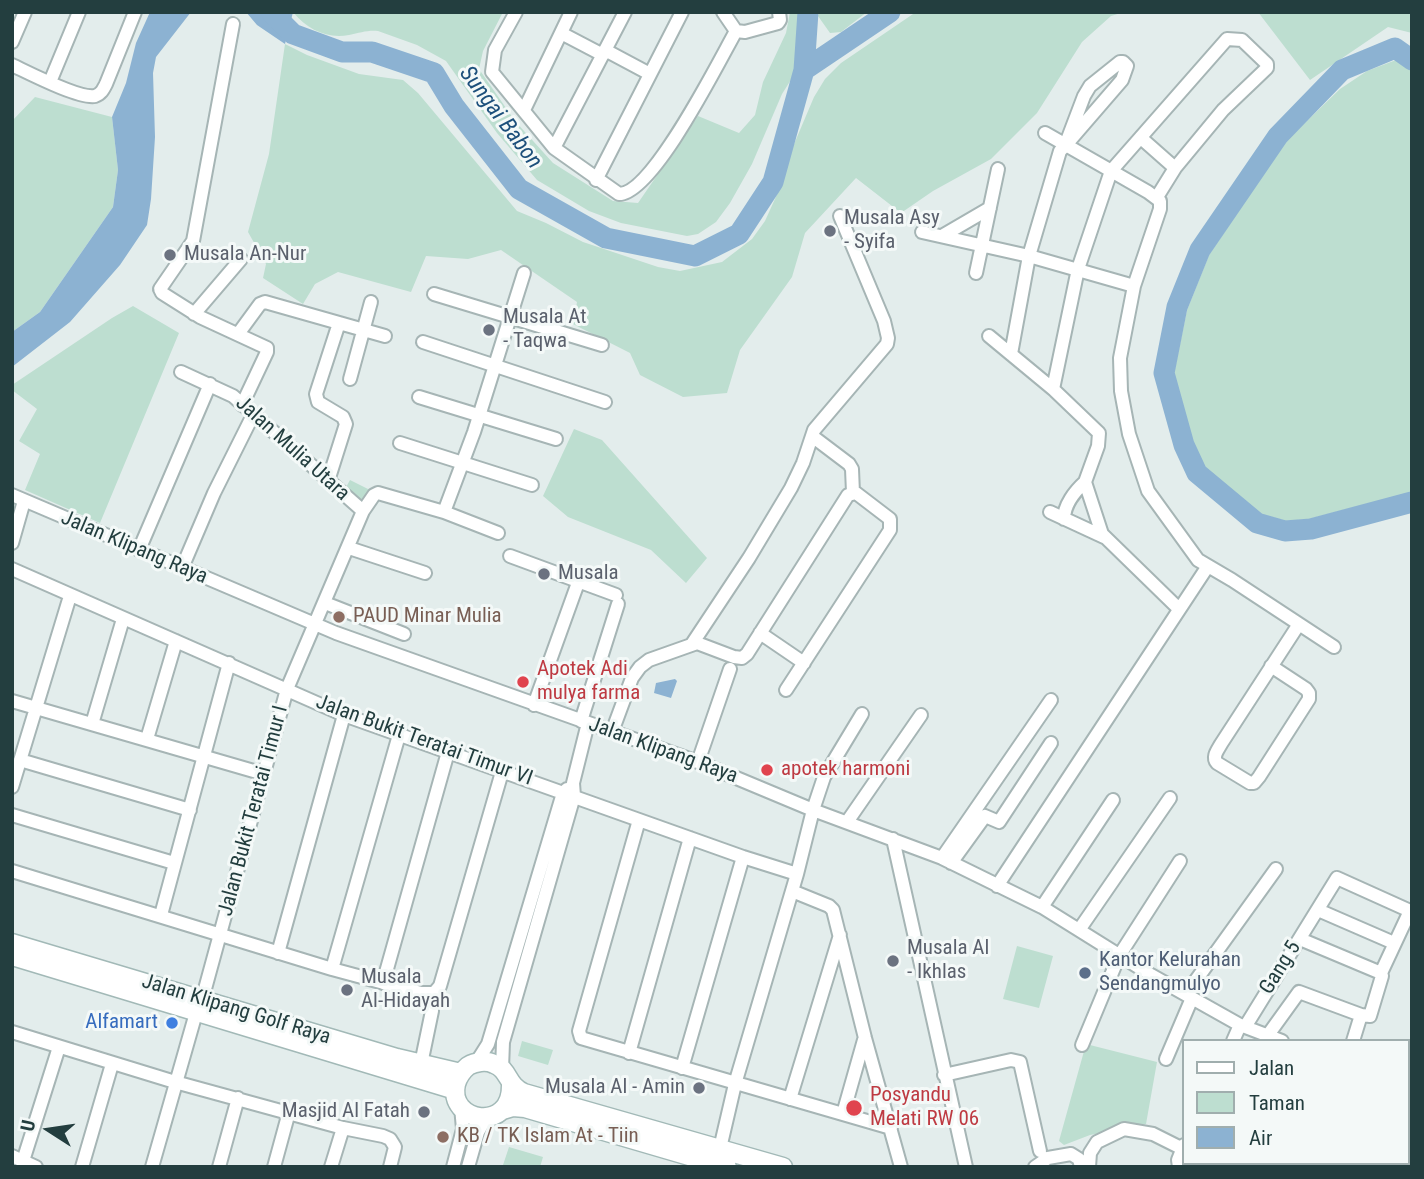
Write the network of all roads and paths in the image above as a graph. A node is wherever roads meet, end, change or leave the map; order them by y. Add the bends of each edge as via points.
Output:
1 (24, 12) edge
2 (79, 12) edge
3 (135, 12) edge
4 (516, 12) edge
5 (572, 12) edge
6 (625, 12) edge
7 (682, 12) edge
8 (723, 12) edge
9 (779, 12) edge
10 (233, 24) dead end
11 (736, 31) junction
12 (561, 33) junction
13 (12, 42) edge
14 (604, 52) junction
15 (12, 65) edge
16 (650, 74) junction
17 (50, 82) junction
18 (524, 110) junction
19 (1045, 133) dead end
20 (1141, 138) junction
21 (1065, 146) junction
22 (554, 148) junction
23 (1175, 168) junction
24 (998, 169) dead end
25 (1111, 171) junction
26 (596, 180) junction
27 (1157, 197) junction
28 (990, 208) junction
29 (840, 216) dead end
30 (922, 232) dead end
31 (942, 236) junction
32 (982, 246) junction
33 (1030, 256) junction
34 (241, 259) dead end
35 (1078, 269) junction
36 (524, 272) dead end
37 (976, 273) dead end
38 (1135, 286) junction
39 (434, 294) dead end
40 (371, 302) dead end
41 (194, 314) junction
42 (510, 318) junction
43 (339, 323) junction
44 (364, 331) junction
45 (238, 334) junction
46 (385, 336) dead end
47 (989, 336) dead end
48 (423, 342) dead end
49 (601, 345) dead end
50 (1011, 354) junction
51 (494, 365) junction
52 (181, 372) dead end
53 (350, 379) dead end
54 (210, 384) junction
55 (1052, 389) junction
56 (419, 397) dead end
57 (605, 402) dead end
58 (242, 405) junction
59 (479, 414) junction
60 (253, 415) junction
61 (812, 436) junction
62 (556, 439) dead end
63 (400, 443) dead end
64 (461, 461) junction
65 (328, 481) junction
66 (1085, 482) junction
67 (532, 485) dead end
68 (853, 493) junction
69 (12, 495) edge
70 (24, 501) junction
71 (363, 511) junction
72 (444, 512) junction
73 (1050, 512) dead end
74 (1064, 519) junction
75 (498, 533) dead end
76 (1104, 537) junction
77 (12, 543) edge
78 (349, 548) junction
79 (139, 551) junction
80 (510, 556) dead end
81 (1208, 566) junction
82 (12, 569) edge
83 (182, 569) junction
84 (425, 573) dead end
85 (579, 580) junction
86 (70, 596) junction
87 (325, 603) junction
88 (1179, 609) junction
89 (123, 619) junction
90 (314, 624) junction
91 (1298, 624) junction
92 (760, 632) junction
93 (404, 634) dead end
94 (176, 641) junction
95 (692, 643) junction
96 (1334, 647) dead end
97 (229, 663) junction
98 (804, 663) junction
99 (1271, 666) junction
100 (730, 670) dead end
101 (287, 689) junction
102 (786, 690) dead end
103 (1051, 700) dead end
104 (12, 701) edge
105 (534, 705) junction
106 (36, 708) junction
107 (862, 714) dead end
108 (344, 715) junction
109 (921, 715) dead end
110 (584, 722) junction
111 (92, 724) junction
112 (612, 732) junction
113 (399, 735) junction
114 (147, 739) junction
115 (1051, 743) dead end
116 (448, 752) junction
117 (204, 755) junction
118 (20, 760) junction
119 (698, 762) junction
120 (502, 772) junction
121 (264, 774) junction
122 (12, 787) edge
123 (568, 794) junction
124 (1170, 798) dead end
125 (1113, 800) dead end
126 (190, 810) junction
127 (813, 810) junction
128 (12, 816) edge
129 (639, 820) junction
130 (847, 822) junction
131 (690, 838) junction
132 (893, 839) junction
133 (743, 857) junction
134 (946, 861) junction
135 (1180, 861) dead end
136 (174, 863) junction
137 (1276, 869) dead end
138 (12, 872) edge
139 (797, 874) junction
140 (997, 886) junction
141 (792, 891) junction
142 (1042, 908) junction
143 (1318, 910) junction
144 (160, 915) junction
145 (1079, 930) junction
146 (220, 934) junction
147 (840, 935) junction
148 (1300, 939) junction
149 (12, 943) edge
150 (1394, 943) junction
151 (278, 953) junction
152 (12, 956) edge
153 (1119, 956) junction
154 (332, 969) junction
155 (1381, 973) junction
156 (383, 983) junction
157 (435, 992) junction
158 (1189, 996) junction
159 (199, 1007) junction
160 (1361, 1015) junction
161 (260, 1025) junction
162 (1242, 1026) junction
163 (12, 1032) edge
164 (1268, 1035) junction
165 (865, 1038) junction
166 (1234, 1039) edge
167 (1277, 1039) edge
168 (1354, 1039) edge
169 (1082, 1045) dead end
170 (59, 1047) junction
171 (629, 1053) junction
172 (1166, 1059) dead end
173 (112, 1064) junction
174 (421, 1064) junction
175 (469, 1068) junction
176 (682, 1068) junction
177 (944, 1075) junction
178 (506, 1077) junction
179 (175, 1082) junction
180 (736, 1084) junction
181 (238, 1098) junction
182 (458, 1099) junction
183 (790, 1099) junction
184 (289, 1112) junction
185 (494, 1114) junction
186 (843, 1114) junction
187 (343, 1128) junction
188 (891, 1128) junction
189 (1182, 1147) edge
190 (1040, 1151) dead end
191 (18, 1159) edge
192 (721, 1160) edge
193 (471, 1166) edge
194 (36, 1167) edge
195 (82, 1167) edge
196 (152, 1167) edge
197 (219, 1167) edge
198 (274, 1167) edge
199 (331, 1167) edge
200 (390, 1167) edge
201 (453, 1167) edge
202 (783, 1167) edge
203 (901, 1167) edge
204 (966, 1167) edge
205 (1035, 1167) edge
206 (1081, 1167) edge
207 (1089, 1167) edge

1 - 13 street
2 - 17 street
3 - 17 street via 102,92 93,96
4 - 18 street via 495,50 492,72
5 - 12 street
6 - 14 street
7 - 16 street
8 - 11 street
9 - 11 street via 778,23
10 - 41 street via 195,234 160,289
11 - 26 street via 667,150 631,192 619,194
12 - 14 street
12 - 18 street
14 - 16 street
14 - 22 street
15 - 17 street
16 - 26 street
18 - 22 street
19 - 21 street
20 - 23 street
20 - 23 street via 1227,39 1242,40 1267,68 1234,97
20 - 25 street
21 - 21 street via 1090,86 1123,62 1122,80
21 - 25 street
21 - 33 street
22 - 26 street
23 - 27 street
24 - 28 street
25 - 27 street
25 - 35 street
27 - 38 street via 1160,209
28 - 31 street
28 - 32 street
29 - 61 street via 888,338
30 - 31 street
31 - 32 street
32 - 33 street
32 - 37 street
33 - 35 street
33 - 50 street
34 - 41 street
35 - 38 street
35 - 55 street
36 - 42 street
38 - 81 street via 1120,358 1129,434 1148,491 1191,551
39 - 42 street
40 - 44 street
41 - 45 street
42 - 49 street
42 - 51 street
43 - 44 street
43 - 45 street via 265,302
43 - 65 street via 316,394 318,402 345,420
44 - 46 street
44 - 53 street
45 - 58 street via 268,350
47 - 50 street
48 - 51 street
50 - 55 street
51 - 57 street
51 - 59 street
52 - 54 street, Jalan Mulia Utara
54 - 58 street, Jalan Mulia Utara via 229,392
54 - 79 street
55 - 66 street via 1099,433
56 - 59 street
58 - 60 street, Jalan Mulia Utara
59 - 62 street
59 - 64 street
60 - 65 street, Jalan Mulia Utara
60 - 83 street
61 - 68 street via 849,464
61 - 95 street via 791,488
63 - 64 street
64 - 67 street
64 - 72 street
65 - 71 street, Jalan Mulia Utara
66 - 74 street via 1070,500
66 - 76 street
68 - 92 street
68 - 98 street via 890,519 890,530
69 - 70 street, Jalan Klipang Raya
70 - 77 street
70 - 79 street, Jalan Klipang Raya
71 - 72 street, Jalan Bukit Teratai Timur I via 376,493
71 - 78 street, Jalan Bukit Teratai Timur I
72 - 75 street
73 - 74 street
74 - 76 street
76 - 88 street
78 - 84 street
78 - 87 street, Jalan Bukit Teratai Timur I
79 - 83 street, Jalan Klipang Raya
80 - 85 street
81 - 88 street
81 - 91 street
82 - 86 street, Jalan Bukit Teratai Timur VI
83 - 90 street, Jalan Klipang Raya
85 - 105 street
85 - 110 street via 617,599
86 - 89 street, Jalan Bukit Teratai Timur VI
86 - 106 street
87 - 90 street, Jalan Bukit Teratai Timur I
87 - 93 street
88 - 140 street
89 - 94 street, Jalan Bukit Teratai Timur VI
89 - 111 street
90 - 101 street, Jalan Bukit Teratai Timur I
90 - 105 street, Jalan Klipang Raya
91 - 96 street
91 - 99 street
92 - 95 street via 743,658
92 - 98 street
94 - 97 street, Jalan Bukit Teratai Timur VI
94 - 114 street
95 - 112 street via 640,667
97 - 101 street, Jalan Bukit Teratai Timur VI
97 - 117 street
98 - 102 street
99 - 99 street via 1215,756 1217,764 1250,783 1259,777 1310,699 1306,688
100 - 119 street
101 - 108 street, Jalan Bukit Teratai Timur VI
101 - 121 street, Jalan Bukit Teratai Timur I
103 - 134 street
104 - 106 street
105 - 110 street, Jalan Klipang Raya
106 - 111 street
106 - 118 street
107 - 127 street via 824,777
108 - 113 street, Jalan Bukit Teratai Timur VI
108 - 151 street
109 - 130 street
110 - 112 street, Jalan Klipang Raya
110 - 123 street
111 - 114 street
112 - 119 street, Jalan Klipang Raya
113 - 116 street, Jalan Bukit Teratai Timur VI
113 - 154 street
114 - 117 street
115 - 134 street via 999,822 985,816
116 - 120 street, Jalan Bukit Teratai Timur VI
116 - 156 street
117 - 121 street
117 - 126 street
118 - 122 street
118 - 126 street
119 - 127 street, Jalan Klipang Raya
120 - 123 street, Jalan Bukit Teratai Timur VI
120 - 157 street
121 - 146 street, Jalan Bukit Teratai Timur I
123 - 129 street, Jalan Bukit Teratai Timur VI
123 - 175 street via 488,1044
123 - 178 street via 503,1042
124 - 145 street
125 - 142 street
126 - 136 street
127 - 130 street, Jalan Klipang Raya
127 - 139 street
128 - 136 street
129 - 131 street, Jalan Bukit Teratai Timur VI
129 - 171 street via 579,1033 583,1039
130 - 132 street, Jalan Klipang Raya
131 - 133 street, Jalan Bukit Teratai Timur VI
131 - 171 street
132 - 134 street, Jalan Klipang Raya
132 - 177 street
133 - 139 street, Jalan Bukit Teratai Timur VI
133 - 176 street
134 - 140 street, Jalan Klipang Raya
135 - 153 street
136 - 144 street
137 - 158 street
138 - 144 street
139 - 141 street
140 - 142 street, Jalan Klipang Raya
141 - 147 street via 831,907
141 - 180 street
142 - 145 street, Jalan Klipang Raya
143 - 148 street, Gang 5
143 - 150 street
143 - 150 street, Gang 5 via 1336,878 1408,910
144 - 146 street
145 - 153 street, Jalan Klipang Raya
146 - 151 street
146 - 159 street, Jalan Bukit Teratai Timur I
147 - 165 street
147 - 183 street
148 - 155 street
148 - 162 street, Gang 5
149 - 159 main road, Jalan Klipang Golf Raya
150 - 155 street
151 - 154 street
152 - 159 main road, Jalan Klipang Golf Raya
153 - 158 street, Jalan Klipang Raya
153 - 169 street
154 - 156 street
155 - 160 street via 1370,1016
156 - 157 street
157 - 174 street
158 - 162 street, Jalan Klipang Raya
158 - 172 street
159 - 161 main road, Jalan Klipang Golf Raya
159 - 179 street, Jalan Bukit Teratai Timur I
160 - 164 street via 1299,992
160 - 168 street
161 - 174 main road, Jalan Klipang Golf Raya
161 - 182 main road, Jalan Klipang Golf Raya
162 - 164 street, Jalan Klipang Raya
162 - 166 street, Gang 5
163 - 170 street
164 - 167 street, Jalan Klipang Raya
165 - 186 street
165 - 188 street
170 - 173 street
170 - 191 street
171 - 176 street
173 - 179 street
173 - 195 street
174 - 175 main road, Jalan Klipang Golf Raya
175 - 178 main road via 494,1064
175 - 182 main road
176 - 180 street
177 - 190 street via 1020,1062
177 - 204 street
178 - 185 main road via 511,1094
178 - 192 main road via 524,1093
179 - 181 street
179 - 196 street, Jalan Bukit Teratai Timur I
180 - 183 street
180 - 192 street
181 - 184 street
181 - 197 street
182 - 185 main road via 477,1117
182 - 201 street via 463,1129
183 - 186 street
184 - 187 street
184 - 198 street
185 - 192 main road via 525,1108
185 - 193 street via 478,1132
186 - 188 street
187 - 199 street
187 - 200 street via 390,1139 395,1147
188 - 203 street
189 - 207 street via 1153,1134 1124,1129 1097,1142
191 - 194 street
192 - 202 main road
205 - 206 street via 1048,1158 1071,1154

